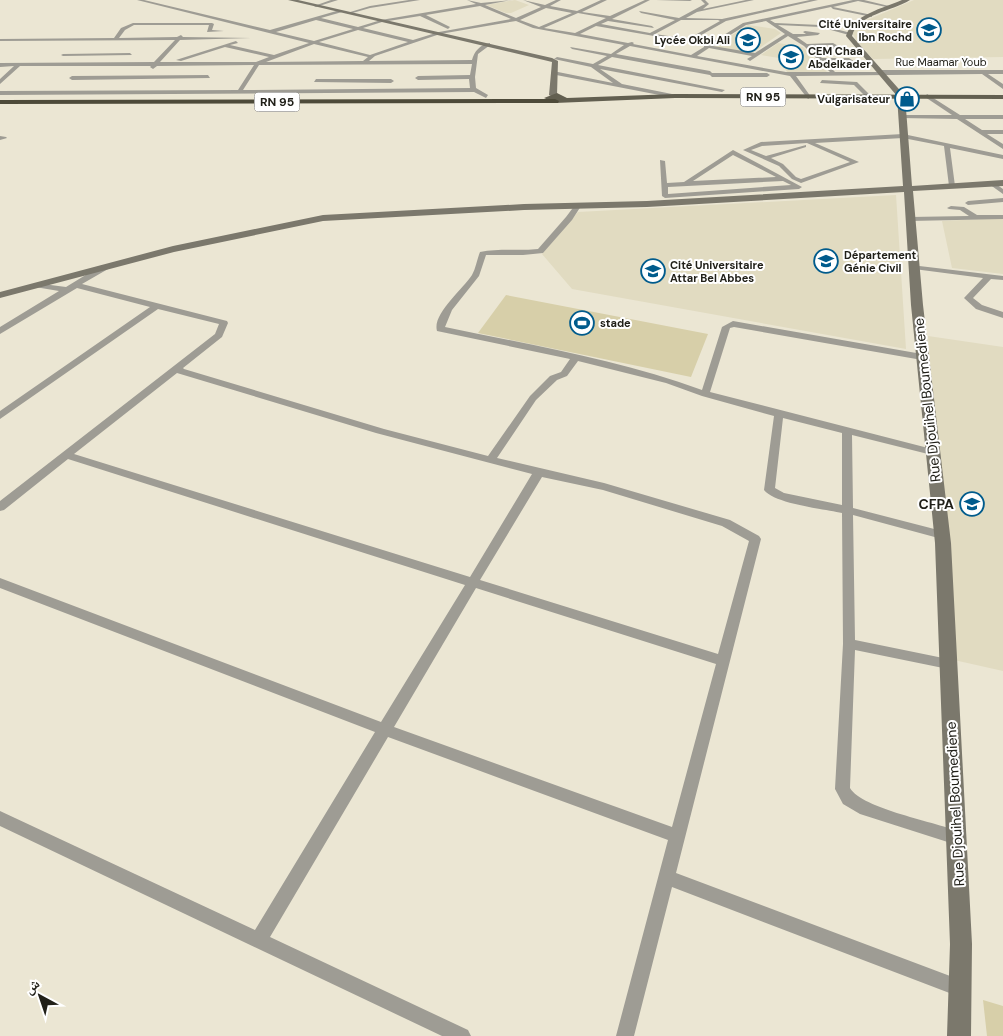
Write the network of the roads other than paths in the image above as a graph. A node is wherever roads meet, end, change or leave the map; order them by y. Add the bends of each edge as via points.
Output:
1 (139, 0) edge
2 (291, 0) edge
3 (336, 0) edge
4 (418, 0) edge
5 (469, 0) edge
6 (510, 0) edge
7 (525, 0) edge
8 (546, 0) edge
9 (559, 0) edge
10 (588, 0) edge
11 (635, 0) edge
12 (686, 0) edge
13 (690, 0) edge
14 (703, 0) edge
15 (729, 0) edge
16 (752, 0) edge
17 (781, 0) edge
18 (816, 0) edge
19 (859, 0) edge
20 (602, 1) edge
21 (646, 1) edge
22 (664, 1) edge
23 (658, 2) edge
24 (795, 2) dead end
25 (398, 3) junction
26 (734, 4) junction
27 (480, 5) junction
28 (537, 5) junction
29 (316, 6) junction
30 (546, 6) junction
31 (722, 6) junction
32 (886, 6) edge
33 (406, 7) dead end
34 (651, 8) dead end
35 (827, 8) junction
36 (413, 10) dead end
37 (680, 10) dead end
38 (770, 10) junction
39 (340, 11) junction
40 (697, 11) junction
41 (578, 12) junction
42 (759, 12) junction
43 (349, 13) junction
44 (421, 14) junction
45 (660, 15) junction
46 (738, 16) junction
47 (510, 17) junction
48 (631, 17) dead end
49 (683, 18) junction
50 (316, 19) junction
51 (609, 19) junction
52 (716, 19) junction
53 (516, 20) junction
54 (723, 20) junction
55 (381, 21) junction
56 (623, 21) junction
57 (674, 22) junction
58 (770, 22) junction
59 (192, 24) junction
60 (596, 24) junction
61 (641, 25) junction
62 (693, 25) dead end
63 (702, 27) dead end
64 (357, 28) junction
65 (448, 28) junction
66 (540, 28) junction
67 (661, 28) junction
68 (712, 28) junction
69 (232, 31) dead end
70 (242, 31) dead end
71 (262, 31) junction
72 (430, 32) junction
73 (268, 33) junction
74 (439, 33) junction
75 (22, 34) dead end
76 (650, 34) junction
77 (789, 34) junction
78 (849, 34) junction
79 (575, 35) junction
80 (798, 35) junction
81 (587, 37) junction
82 (115, 38) junction
83 (249, 38) junction
84 (178, 39) junction
85 (640, 39) junction
86 (0, 40) edge
87 (17, 40) junction
88 (33, 40) junction
89 (689, 41) junction
90 (413, 42) junction
91 (312, 43) junction
92 (488, 44) junction
93 (630, 45) junction
94 (8, 46) dead end
95 (226, 46) junction
96 (811, 46) junction
97 (708, 47) junction
98 (572, 48) junction
99 (101, 54) junction
100 (130, 54) dead end
101 (64, 55) dead end
102 (610, 55) junction
103 (756, 55) junction
104 (370, 56) junction
105 (693, 56) junction
106 (274, 57) junction
107 (699, 57) junction
108 (556, 60) junction
109 (829, 60) junction
110 (821, 61) junction
111 (324, 62) junction
112 (365, 62) junction
113 (396, 62) junction
114 (474, 62) junction
115 (218, 63) junction
116 (258, 63) junction
117 (90, 64) junction
118 (157, 64) junction
119 (168, 64) junction
120 (0, 65) edge
121 (19, 65) junction
122 (743, 65) junction
123 (593, 66) junction
124 (983, 72) junction
125 (1003, 72) edge
126 (553, 73) junction
127 (880, 73) junction
128 (711, 74) junction
129 (789, 74) junction
130 (816, 74) junction
131 (834, 74) junction
132 (145, 77) junction
133 (208, 77) junction
134 (472, 77) junction
135 (72, 78) junction
136 (418, 78) dead end
137 (390, 80) junction
138 (316, 81) junction
139 (0, 82) edge
140 (66, 82) dead end
141 (140, 82) dead end
142 (620, 85) junction
143 (824, 86) joint
144 (858, 86) joint
145 (61, 87) dead end
146 (1003, 87) edge
147 (474, 90) junction
148 (240, 91) junction
149 (311, 91) junction
150 (388, 91) junction
151 (55, 92) junction
152 (197, 92) junction
153 (0, 93) edge
154 (725, 93) junction
155 (486, 96) junction
156 (556, 96) junction
157 (675, 96) junction
158 (868, 96) junction
159 (901, 96) junction
160 (927, 96) junction
161 (1003, 96) edge
162 (808, 97) junction
163 (0, 98) edge
164 (0, 102) edge
165 (902, 117) junction
166 (958, 117) junction
167 (1003, 117) edge
168 (980, 132) junction
169 (1003, 132) edge
170 (903, 136) junction
171 (876, 138) junction
172 (808, 143) junction
173 (947, 145) junction
174 (850, 146) dead end
175 (1002, 146) edge
176 (842, 150) dead end
177 (833, 152) junction
178 (1003, 157) edge
179 (766, 158) junction
180 (662, 160) dead end
181 (736, 176) dead end
182 (784, 179) junction
183 (726, 182) junction
184 (991, 183) junction
185 (1003, 183) edge
186 (685, 184) junction
187 (663, 185) junction
188 (952, 186) junction
189 (907, 189) junction
190 (1003, 192) edge
191 (734, 195) junction
192 (1003, 200) edge
193 (968, 203) dead end
194 (577, 206) junction
195 (951, 208) dead end
196 (1003, 217) edge
197 (978, 218) junction
198 (910, 219) junction
199 (105, 266) junction
200 (914, 266) junction
201 (989, 276) junction
202 (1003, 278) edge
203 (38, 285) junction
204 (75, 285) junction
205 (66, 290) junction
206 (0, 295) edge
207 (158, 305) junction
208 (1003, 315) edge
209 (0, 331) edge
210 (922, 357) junction
211 (575, 358) junction
212 (178, 367) junction
213 (704, 394) junction
214 (779, 414) junction
215 (0, 416) edge
216 (847, 431) junction
217 (932, 452) junction
218 (66, 455) junction
219 (490, 460) junction
220 (538, 472) junction
221 (0, 507) edge
222 (848, 510) junction
223 (942, 535) junction
224 (473, 582) junction
225 (0, 583) edge
226 (849, 644) junction
227 (723, 661) junction
228 (948, 664) junction
229 (384, 730) junction
230 (0, 818) edge
231 (677, 836) junction
232 (957, 838) junction
233 (666, 878) junction
234 (258, 940) junction
235 (960, 988) junction
236 (462, 1036) edge
237 (625, 1036) edge
238 (958, 1036) edge

1 - 71 street
2 - 29 main road
3 - 29 street
4 - 25 street
5 - 27 street
6 - 27 street
7 - 28 street
8 - 28 street
9 - 30 street
10 - 20 street
11 - 21 street
12 - 13 street
12 - 22 street
12 - 40 street
14 - 40 street via 707,4
15 - 26 street
16 - 26 street
17 - 24 street
18 - 38 street
19 - 32 street
19 - 35 street
20 - 41 street
21 - 51 street
22 - 23 street
25 - 33 street
25 - 43 street
26 - 31 street
26 - 38 street
27 - 44 street
27 - 47 street
28 - 30 street
28 - 47 street
29 - 39 main road
30 - 41 street
30 - 53 street
31 - 40 street
31 - 42 street
32 - 35 street
32 - 78 main road via 851,27
34 - 45 street via 643,12
35 - 58 street
36 - 44 street
37 - 40 street
38 - 42 street
39 - 43 main road
39 - 50 street
40 - 46 street
40 - 49 street
40 - 52 street
41 - 51 street
41 - 66 street
42 - 46 street
43 - 55 main road
44 - 55 street
44 - 65 street
45 - 49 street
45 - 61 street
46 - 54 street
47 - 53 street
47 - 65 street
48 - 56 street
49 - 52 street
49 - 57 street
50 - 64 street
50 - 73 street
51 - 56 street
51 - 60 street
52 - 54 street
53 - 66 street
53 - 74 street
54 - 68 street
55 - 64 street
55 - 72 main road
56 - 61 street
57 - 62 street
57 - 67 street
58 - 77 street
58 - 78 street via 820,26
58 - 97 street via 745,24
59 - 69 street via 213,25 210,31
59 - 82 street via 133,24
59 - 84 street
60 - 76 street
60 - 79 street
61 - 67 street
63 - 68 street
64 - 90 street
64 - 91 street
65 - 72 street
66 - 79 street
67 - 76 street
68 - 89 street
70 - 71 street
71 - 73 street
72 - 74 main road
73 - 83 street
73 - 91 street
74 - 90 street
74 - 92 main road
75 - 87 street
76 - 85 street
76 - 89 street
77 - 80 street
77 - 80 street via 818,34
77 - 96 street
77 - 103 street
78 - 127 main road via 852,42
79 - 81 street
80 - 96 street
81 - 85 street via 599,32
81 - 93 street
81 - 98 street
82 - 84 street
82 - 88 street
83 - 84 street
83 - 95 street
84 - 118 street
85 - 93 street
86 - 87 street
87 - 88 street
88 - 94 street
89 - 97 street via 687,43
90 - 104 street
91 - 104 street
91 - 106 street
92 - 108 main road
92 - 114 street via 477,51
93 - 102 street
93 - 105 street
95 - 106 street
95 - 119 street
96 - 109 street
96 - 110 street
97 - 103 street
97 - 105 street
98 - 102 street
98 - 108 street
99 - 100 street
99 - 101 street
99 - 117 street
102 - 123 street
102 - 128 street
103 - 122 street
104 - 112 street
105 - 107 street
106 - 116 street
107 - 122 street
107 - 128 street
108 - 123 street
108 - 126 main road
109 - 110 street
109 - 110 street via 852,62
110 - 131 street
111 - 112 street
111 - 116 street
111 - 138 street
112 - 113 street
113 - 114 street
113 - 137 street
114 - 134 street
115 - 116 street
115 - 119 street
115 - 133 street
116 - 148 street
117 - 118 street
117 - 121 street
117 - 135 street
118 - 119 street
118 - 132 street
120 - 121 street
121 - 139 street
122 - 129 street
123 - 142 street
123 - 154 street
124 - 125 street, Rue Maamar Youb
124 - 127 street, Rue Maamar Youb
124 - 146 street
126 - 142 street
126 - 156 main road
127 - 131 street, Rue Maamar Youb
127 - 159 main road
128 - 129 street
128 - 154 street
129 - 130 street, Rue Maamar Youb
129 - 162 street
130 - 131 street, Rue Maamar Youb
130 - 143 street
132 - 133 street
132 - 135 street
132 - 141 street
133 - 152 street
134 - 136 street
134 - 147 street
135 - 140 street
137 - 138 street
137 - 150 street
138 - 149 street
142 - 157 street
143 - 144 street
144 - 158 street
145 - 151 street
147 - 150 street
147 - 155 street
148 - 149 street
148 - 152 street
149 - 150 street
151 - 152 street via 133,89
151 - 153 street
154 - 157 main road, RN 95
154 - 162 main road, RN 95
155 - 156 highway, RN 95
155 - 163 highway, RN 95
156 - 157 main road, RN 95
156 - 164 highway, RN 95
158 - 159 main road, RN 95
158 - 162 main road, RN 95
159 - 160 main road
159 - 165 main road, Rue Djouihel Boumediene
160 - 161 main road
160 - 166 street
165 - 166 street
165 - 170 main road, Rue Djouihel Boumediene
166 - 167 street
166 - 168 street
168 - 169 street
168 - 175 street
170 - 171 street
170 - 173 street
170 - 189 main road, Rue Djouihel Boumediene
171 - 172 street
171 - 174 street
172 - 177 street
172 - 179 street
172 - 179 street via 761,144 746,149
173 - 178 street
173 - 188 street
176 - 177 street
177 - 179 street via 856,162 804,181 797,180 781,165
180 - 187 street
181 - 183 street
182 - 183 street
182 - 186 street via 731,152
182 - 191 street via 799,188
183 - 186 street
183 - 191 street
184 - 185 main road
184 - 188 main road
184 - 190 street
186 - 187 street
187 - 191 street via 666,196
188 - 189 main road
189 - 191 main road
189 - 198 main road, Rue Djouihel Boumediene
191 - 194 main road
192 - 193 street
194 - 199 main road via 322,218 206,241
194 - 211 street via 540,251 483,254 477,274 439,326 442,330
195 - 197 street via 962,208
196 - 197 street
197 - 198 street
198 - 200 main road, Rue Djouihel Boumediene
199 - 203 main road
199 - 204 street
200 - 201 street
200 - 210 main road, Rue Djouihel Boumediene
201 - 202 street
201 - 208 street via 968,298 979,307
203 - 205 street
203 - 206 main road
204 - 205 street
204 - 207 street
205 - 209 street
207 - 212 street via 224,323 219,335
207 - 215 street
210 - 213 street via 733,324 726,327
210 - 217 main road, Rue Djouihel Boumediene
211 - 213 street via 669,381
211 - 219 street via 564,374 558,375 534,395
212 - 218 street
212 - 219 street via 180,371 271,399
213 - 214 street
214 - 216 street
214 - 222 street via 769,490 781,496
216 - 217 street
216 - 222 street
217 - 223 main road, Rue Djouihel Boumediene
218 - 221 street
218 - 224 street
219 - 220 street
220 - 224 street
220 - 227 street via 604,487 726,523 755,539
222 - 223 street
222 - 226 street
223 - 228 main road, Rue Djouihel Boumediene
224 - 227 street
224 - 229 street
225 - 229 street
226 - 228 street
226 - 232 street via 842,789 848,799 865,809
227 - 231 street
228 - 232 main road, Rue Djouihel Boumediene
229 - 231 street
229 - 234 street
230 - 234 street
231 - 233 street
232 - 235 main road, Rue Djouihel Boumediene via 962,944
233 - 235 street
233 - 237 street
234 - 236 street
235 - 238 main road, Rue Djouihel Boumediene

